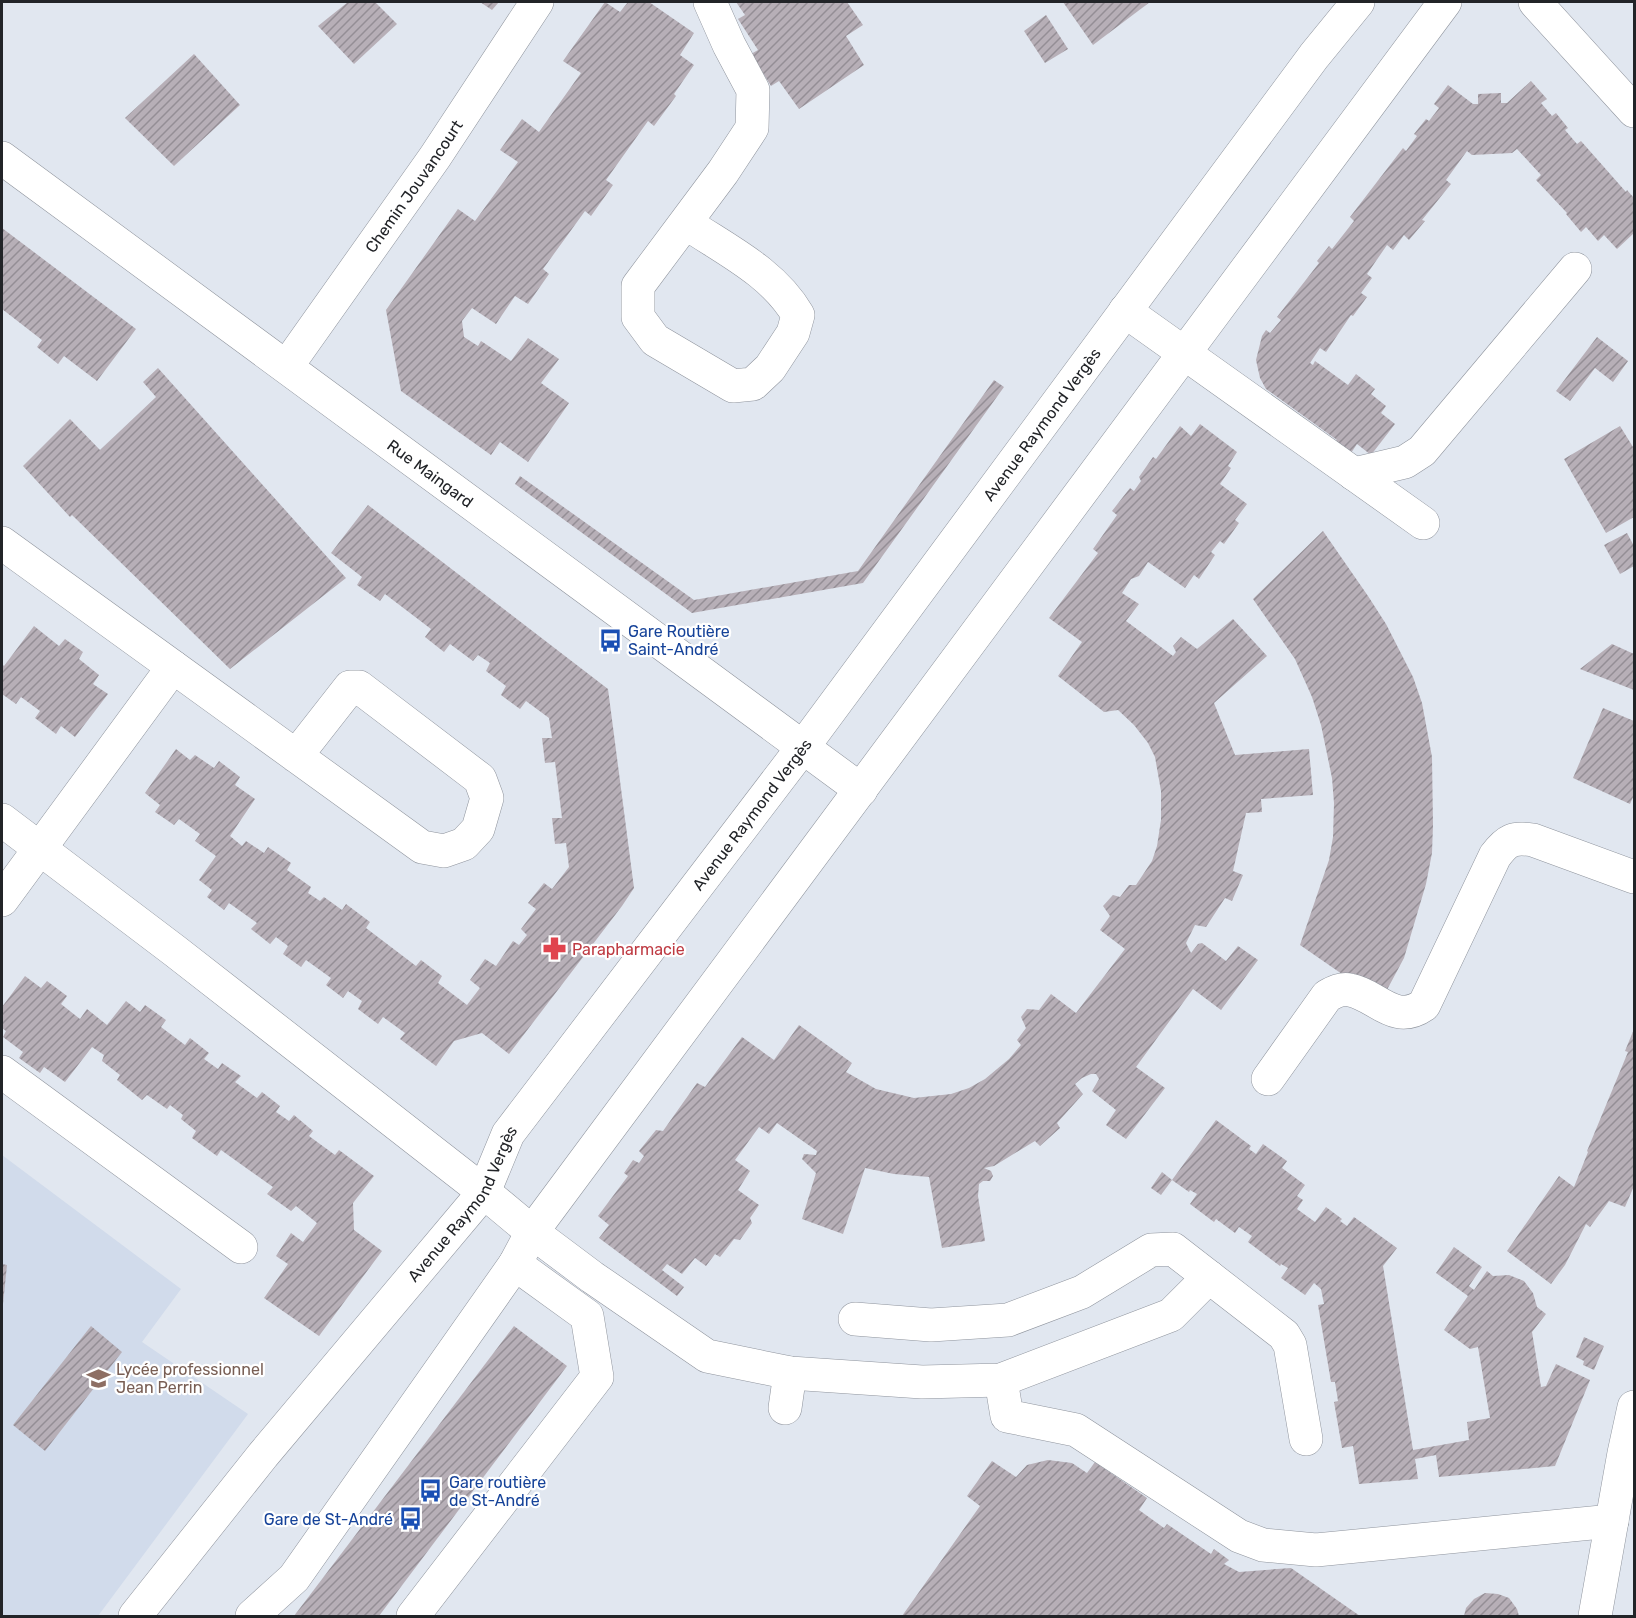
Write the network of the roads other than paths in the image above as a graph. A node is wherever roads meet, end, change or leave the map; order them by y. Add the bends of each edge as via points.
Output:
1 (537, 2) edge
2 (710, 2) edge
3 (1358, 2) edge
4 (1445, 2) edge
5 (1535, 2) edge
6 (1635, 111) edge
7 (2, 158) edge
8 (686, 223) junction
9 (1575, 269) dead end
10 (1125, 311) junction
11 (1186, 352) junction
12 (286, 366) junction
13 (1354, 474) junction
14 (1423, 523) dead end
15 (2, 543) edge
16 (173, 667) junction
17 (803, 747) junction
18 (296, 756) junction
19 (861, 790) junction
20 (2, 820) edge
21 (39, 848) junction
22 (1635, 877) edge
23 (2, 900) edge
24 (2, 1072) edge
25 (1268, 1079) dead end
26 (484, 1192) junction
27 (532, 1232) junction
28 (241, 1246) dead end
29 (515, 1264) junction
30 (1209, 1277) junction
31 (855, 1319) dead end
32 (790, 1373) junction
33 (1001, 1380) junction
34 (1635, 1407) edge
35 (785, 1408) dead end
36 (1306, 1439) dead end
37 (1612, 1521) junction
38 (135, 1617) edge
39 (252, 1617) edge
40 (413, 1617) edge
41 (1595, 1617) edge

1 - 12 street, Chemin Jouvancourt via 435,157
2 - 8 street via 753,90 752,128
3 - 10 street, Avenue Raymond Vergès
4 - 11 street
5 - 6 street
7 - 12 street, Rue Maingard
8 - 8 street via 638,286 639,317 656,340 699,367 733,386 753,384 770,368 793,333 798,315 787,296 763,274
9 - 13 street via 1422,451 1405,462
10 - 11 street
10 - 17 street, Avenue Raymond Vergès
11 - 13 street
11 - 19 street
12 - 17 street, Rue Maingard
13 - 14 street
15 - 16 street
16 - 18 street
16 - 21 street
17 - 19 street, Rue Maingard
17 - 26 street, Avenue Raymond Vergès via 508,1134
18 - 18 street via 350,687 359,687 480,779 487,798 478,830 464,844 444,850 422,847
19 - 27 street
20 - 21 street
21 - 23 street
21 - 26 street
22 - 25 street via 1533,840 1517,838 1504,845 1495,856 1424,1005 1415,1012 1393,1011 1350,989 1337,990 1327,996
24 - 28 street
26 - 27 street
26 - 38 street, Avenue Raymond Vergès via 263,1455
27 - 29 street
27 - 32 street via 707,1356
29 - 39 street via 294,1578
29 - 40 street via 587,1316 597,1377
30 - 31 street via 1173,1249 1161,1248 1150,1250 1082,1292 1008,1320 931,1325
30 - 33 street via 1171,1315
30 - 36 street via 1284,1335 1290,1345
32 - 33 street via 922,1382
32 - 35 street
33 - 37 street via 1007,1416 1076,1430 1239,1536 1263,1545 1316,1550
34 - 37 street
37 - 41 street

